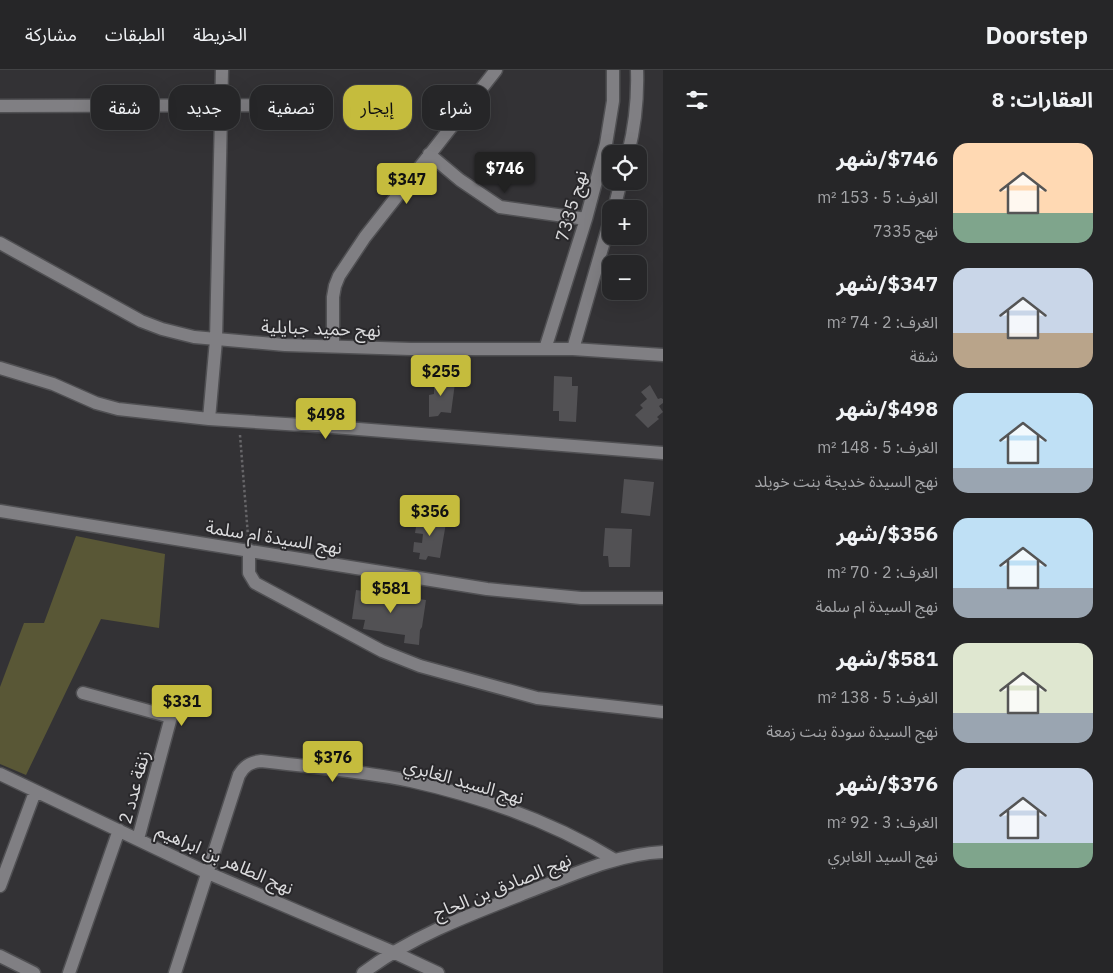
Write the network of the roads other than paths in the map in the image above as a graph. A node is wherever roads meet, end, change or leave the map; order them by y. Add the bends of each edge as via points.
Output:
1 (222, 70) edge
2 (496, 70) edge
3 (614, 70) edge
4 (637, 70) edge
5 (222, 85) edge
6 (0, 106) edge
7 (169, 106) edge
8 (220, 130) edge
9 (630, 145) edge
10 (429, 154) junction
11 (586, 219) junction
12 (0, 243) edge
13 (603, 245) edge
14 (216, 340) junction
15 (333, 346) junction
16 (546, 349) junction
17 (574, 349) junction
18 (663, 355) edge
19 (0, 368) edge
20 (209, 419) junction
21 (663, 453) edge
22 (0, 511) edge
23 (249, 550) junction
24 (663, 598) edge
25 (83, 693) dead end
26 (663, 712) edge
27 (0, 774) edge
28 (35, 792) junction
29 (119, 830) junction
30 (138, 839) junction
31 (663, 852) edge
32 (615, 860) junction
33 (208, 873) junction
34 (0, 886) edge
35 (393, 952) junction
36 (0, 956) edge
37 (34, 973) edge
38 (69, 973) edge
39 (175, 973) edge
40 (363, 973) edge
41 (438, 973) edge

1 - 5 street
2 - 10 street
3 - 11 street, نهج 7335 via 606,144
4 - 9 street via 637,102
6 - 7 street
8 - 14 street
10 - 11 street via 500,207
10 - 15 street via 339,276 333,297
11 - 16 street, نهج 7335
12 - 14 street, نهج حميد جبايلية via 141,320 180,334
13 - 17 street
14 - 15 street, نهج حميد جبايلية
14 - 20 street
15 - 16 street, نهج حميد جبايلية
16 - 17 street, نهج حميد جبايلية
17 - 18 street, نهج حميد جبايلية
19 - 20 street via 118,409
20 - 21 street
22 - 23 street, نهج السيدة ام سلمة
23 - 24 street, نهج السيدة ام سلمة via 487,589 581,598
23 - 26 street via 249,573 255,583 382,651 420,666 537,698
25 - 30 street, زنقة عدد 2 via 171,717
27 - 28 street, نهج الطاهر بن ابراهيم
28 - 29 street, نهج الطاهر بن ابراهيم
28 - 34 street
29 - 30 street, نهج الطاهر بن ابراهيم
29 - 38 street
30 - 33 street, نهج الطاهر بن ابراهيم
31 - 32 street, نهج الصادق بن الحاج
32 - 33 street, نهج السيد الغابري via 550,825 447,790 371,774 261,761 243,767 239,775
32 - 35 street, نهج الصادق بن الحاج via 469,915
33 - 35 street, نهج الطاهر بن ابراهيم
33 - 39 street, نهج السيد الغابري
35 - 40 street, نهج الصادق بن الحاج
35 - 41 street, نهج الطاهر بن ابراهيم
36 - 37 street

